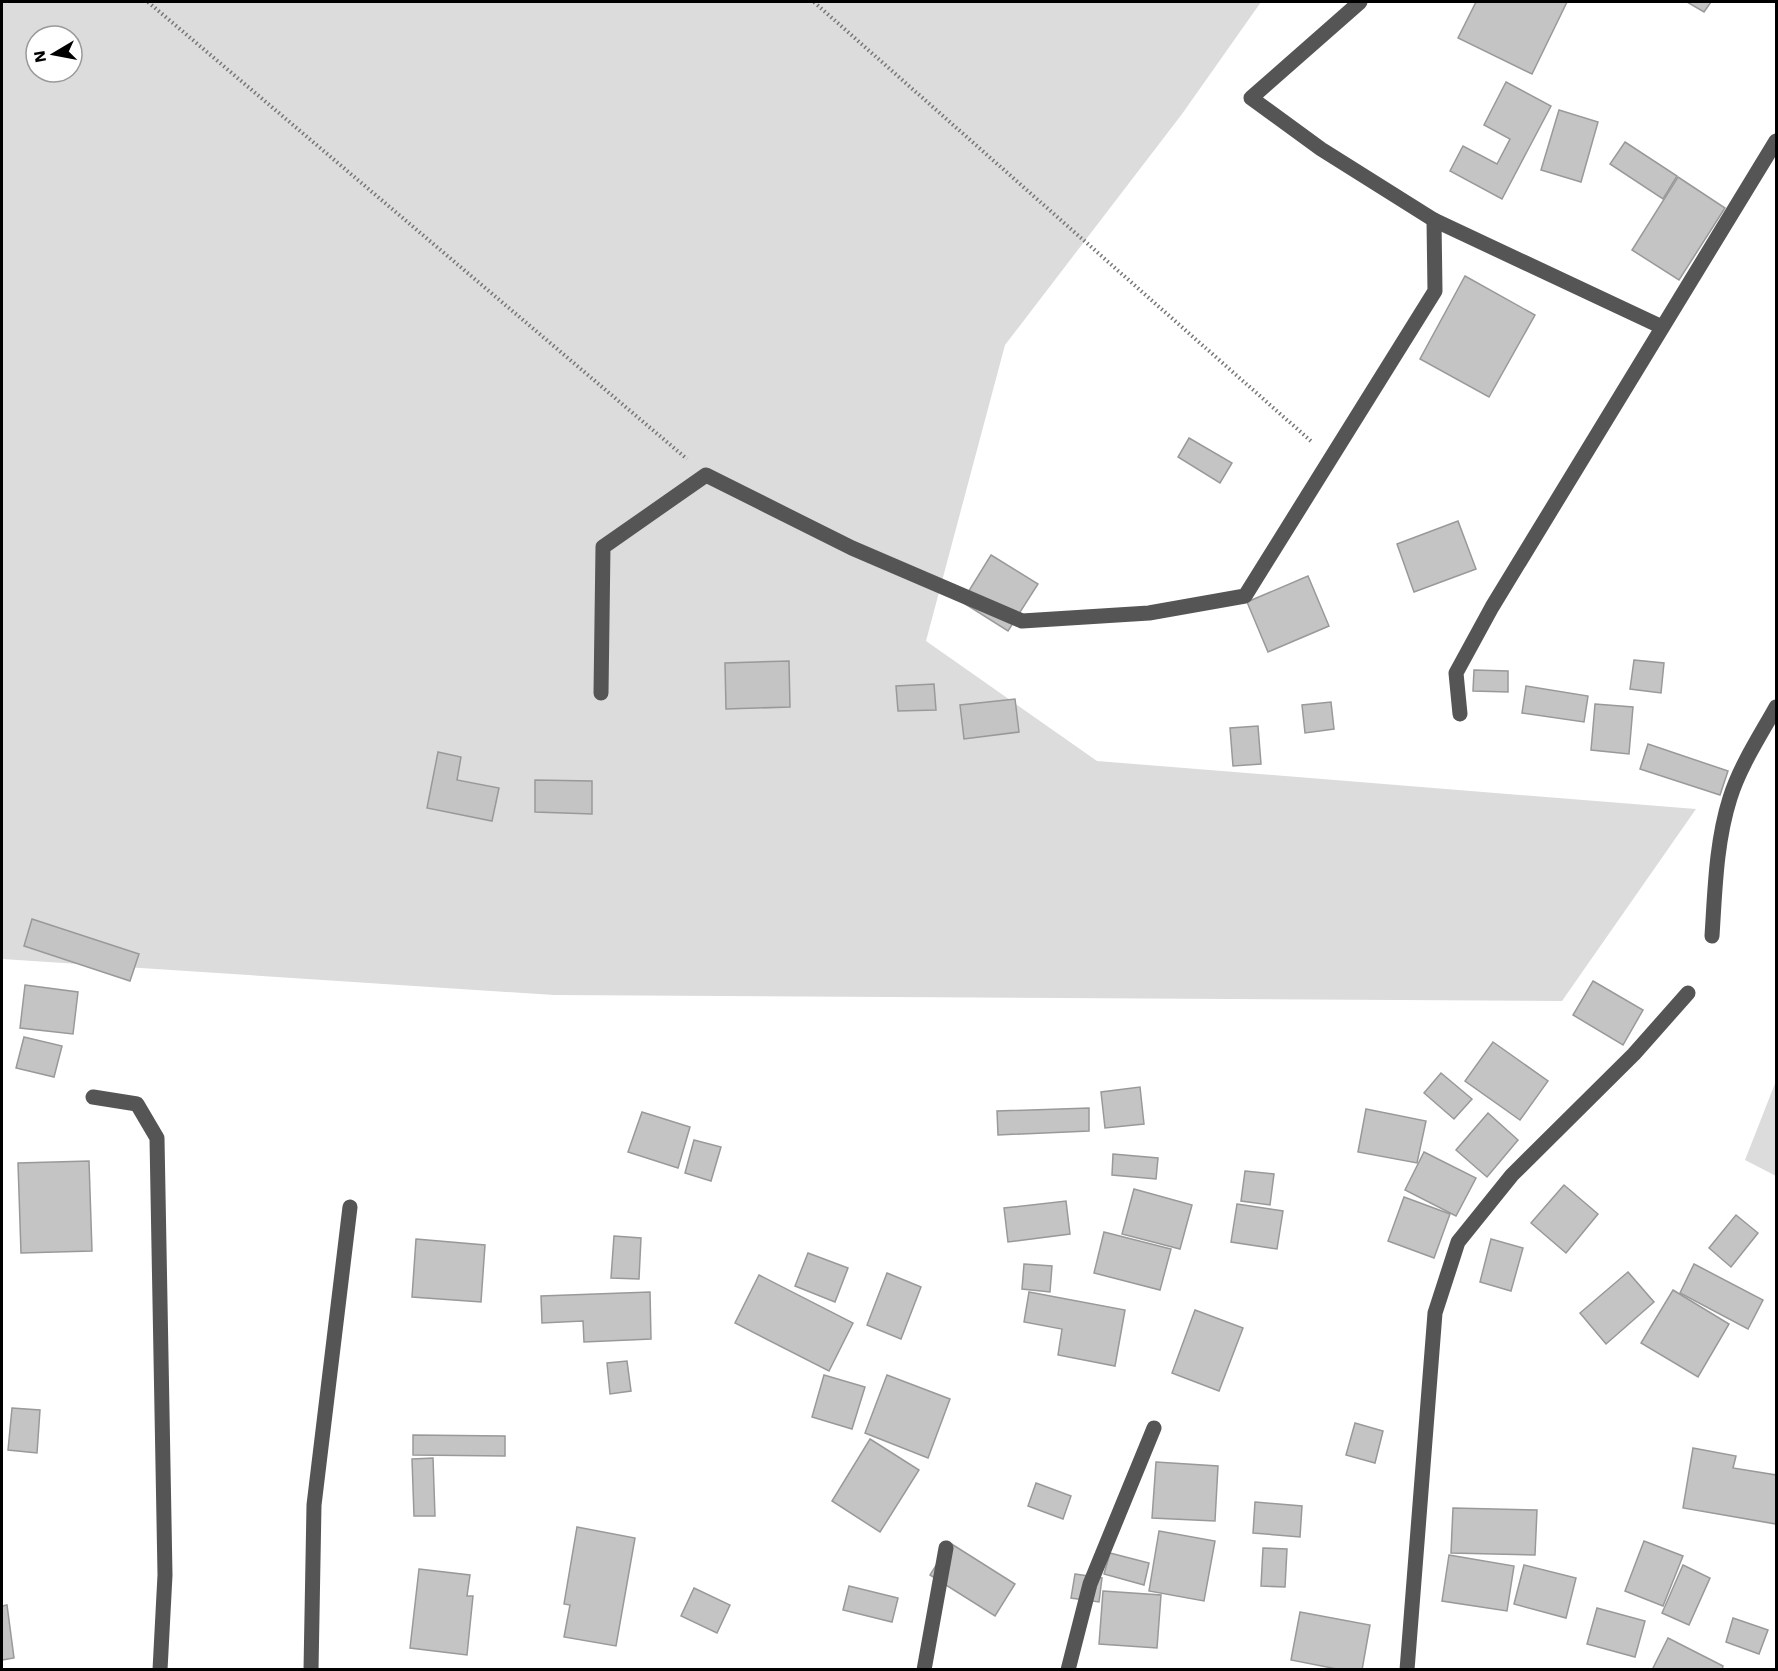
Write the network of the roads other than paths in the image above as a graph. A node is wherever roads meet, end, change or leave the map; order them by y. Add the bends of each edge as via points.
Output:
1 (1360, 2) edge
2 (1776, 141) edge
3 (1434, 220) junction
4 (1662, 327) junction
5 (601, 693) dead end
6 (1776, 707) edge
7 (1460, 714) dead end
8 (1712, 936) dead end
9 (1688, 993) dead end
10 (93, 1098) dead end
11 (350, 1207) dead end
12 (1154, 1428) dead end
13 (946, 1548) dead end
14 (160, 1670) edge
15 (311, 1670) edge
16 (924, 1670) edge
17 (1068, 1670) edge
18 (1407, 1670) edge

1 - 3 street via 1251,98 1320,149
2 - 4 street
3 - 4 street
3 - 5 street via 1435,291 1245,596 1149,613 1022,621 852,548 705,476 603,547
4 - 7 street via 1456,673
6 - 8 street via 1730,798 1717,860
9 - 18 street via 1634,1054 1512,1174 1458,1242 1435,1313
10 - 14 street via 137,1104 157,1138 165,1575
11 - 15 street via 314,1505
12 - 17 street via 1090,1584
13 - 16 street

